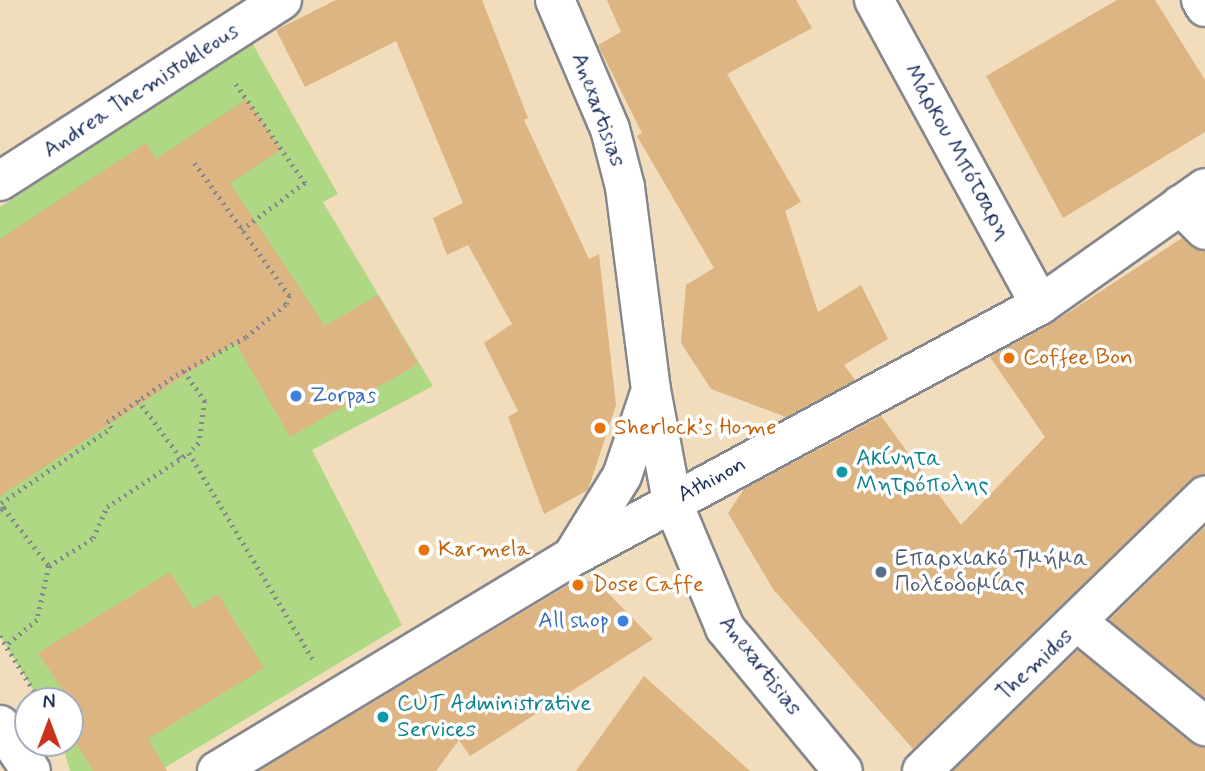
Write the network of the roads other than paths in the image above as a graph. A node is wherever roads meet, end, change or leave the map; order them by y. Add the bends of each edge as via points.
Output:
1 (282, 0) edge
2 (555, 0) edge
3 (874, 0) edge
4 (1202, 0) edge
5 (1205, 7) edge
6 (0, 181) edge
7 (1197, 208) edge
8 (1040, 304) junction
9 (651, 390) junction
10 (1205, 496) edge
11 (672, 501) junction
12 (572, 557) junction
13 (1079, 623) junction
14 (0, 725) edge
15 (1205, 726) edge
16 (31, 771) edge
17 (217, 771) edge
18 (843, 771) edge
19 (922, 771) edge

1 - 6 street, Andrea Themistokleous
2 - 9 street, Anexartisias via 610,129 625,187
3 - 8 street, Μάρκου Μπότσαρη
4 - 5 street
7 - 8 street, Athinon
8 - 11 street, Athinon
9 - 11 street, Anexartisias
9 - 12 street, Anexartisias via 622,476
10 - 13 street, Themidos
11 - 12 street, Athinon
11 - 18 street, Anexartisias via 725,628
12 - 17 street, Athinon
13 - 15 street
13 - 19 street, Themidos
14 - 16 street

